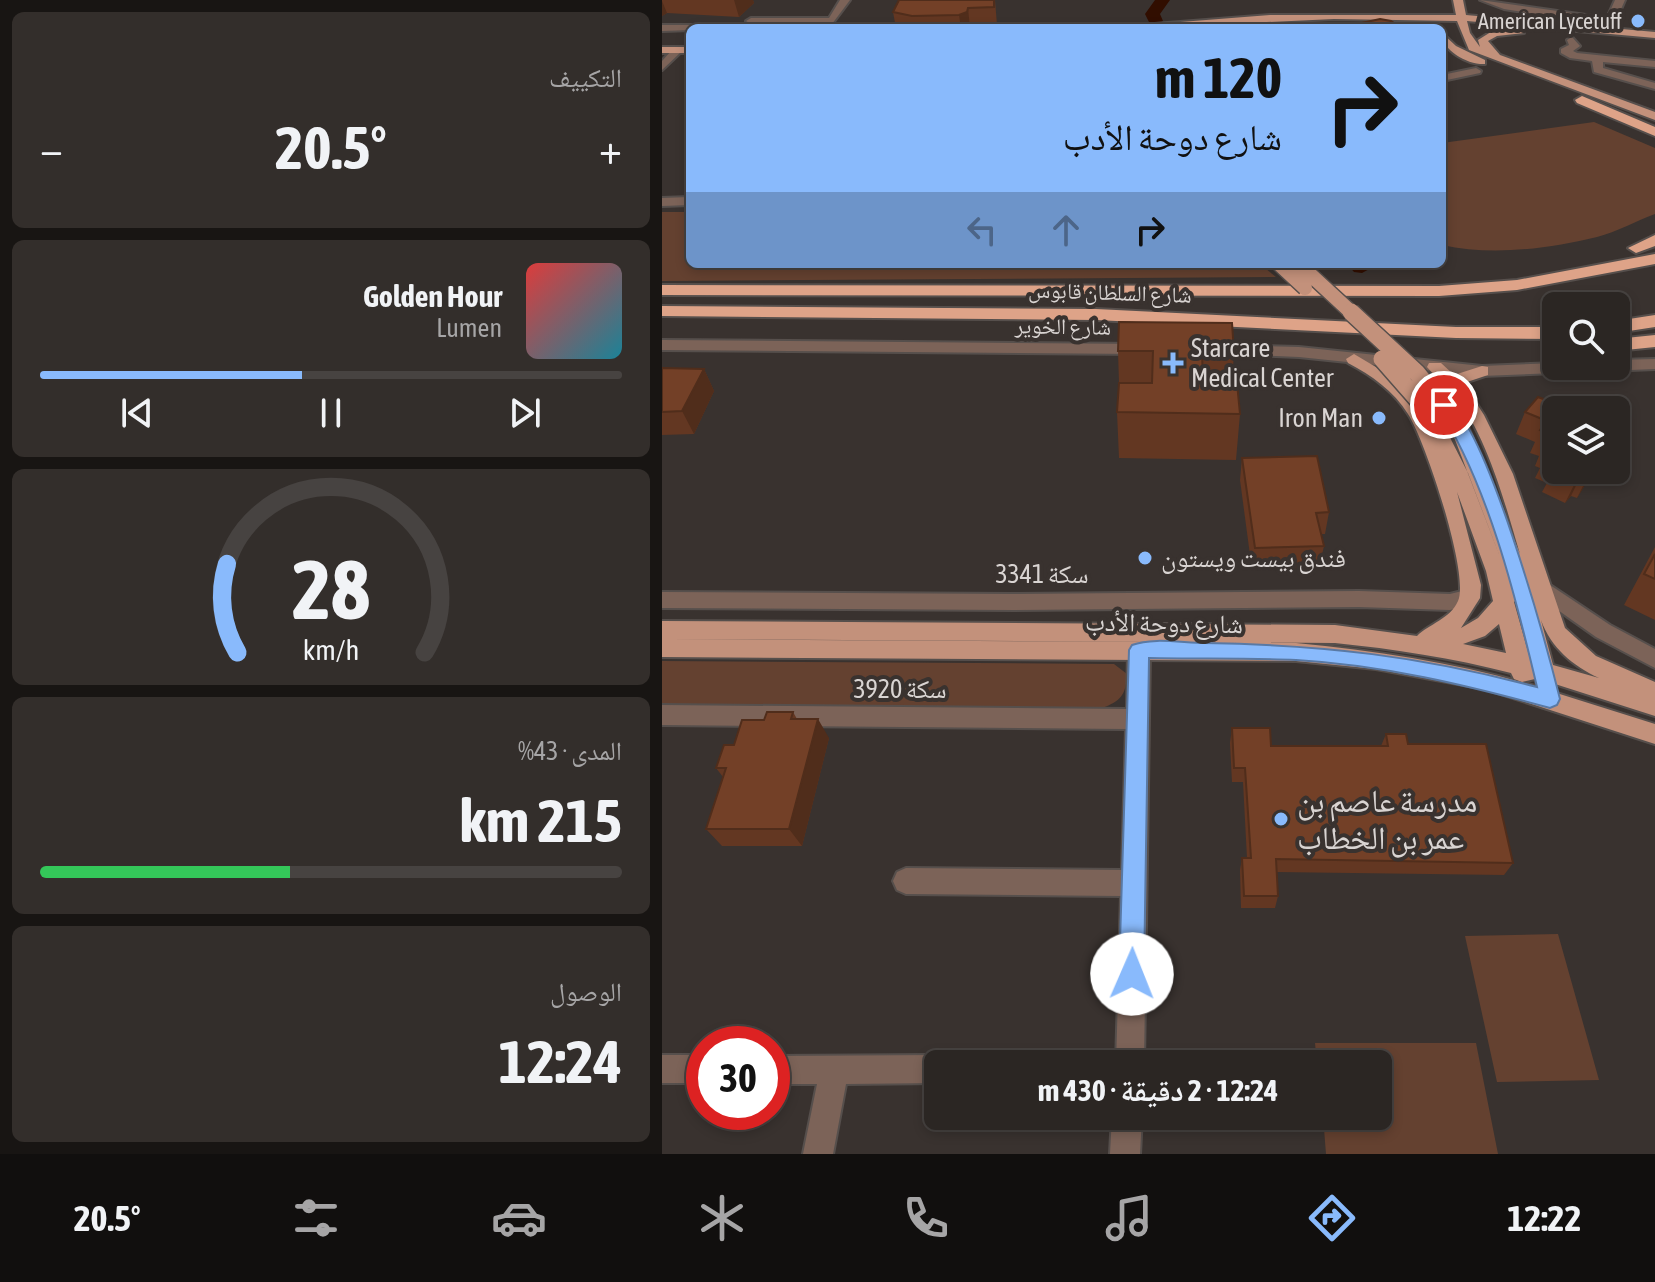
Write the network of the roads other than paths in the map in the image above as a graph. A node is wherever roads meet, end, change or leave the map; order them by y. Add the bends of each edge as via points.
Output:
1 (845, 0) edge
2 (1435, 0) edge
3 (1458, 0) edge
4 (1465, 0) edge
5 (1485, 0) edge
6 (1620, 0) edge
7 (1421, 3) dead end
8 (1368, 16) junction
9 (1300, 21) junction
10 (1530, 21) junction
11 (1462, 22) junction
12 (1610, 22) junction
13 (748, 24) edge
14 (1204, 24) edge
15 (1259, 24) edge
16 (1357, 24) edge
17 (1424, 24) edge
18 (1438, 24) edge
19 (1446, 25) edge
20 (686, 27) edge
21 (662, 28) edge
22 (1595, 28) junction
23 (1548, 30) junction
24 (1620, 31) junction
25 (1655, 38) edge
26 (1446, 39) edge
27 (1572, 40) dead end
28 (1446, 49) edge
29 (662, 50) edge
30 (686, 50) edge
31 (686, 51) edge
32 (676, 52) junction
33 (1468, 57) junction
34 (1498, 58) junction
35 (1597, 59) junction
36 (1655, 64) edge
37 (662, 67) edge
38 (1476, 71) dead end
39 (1446, 77) edge
40 (1655, 86) edge
41 (1582, 100) joint
42 (1655, 116) edge
43 (1655, 130) edge
44 (662, 200) edge
45 (686, 200) edge
46 (1655, 242) edge
47 (1655, 259) edge
48 (1283, 268) edge
49 (1303, 268) edge
50 (662, 290) edge
51 (971, 292) junction
52 (662, 311) edge
53 (1103, 315) junction
54 (1655, 321) edge
55 (1630, 325) edge
56 (1542, 333) edge
57 (1655, 341) edge
58 (1630, 344) edge
59 (662, 345) edge
60 (1542, 348) edge
61 (1161, 349) edge
62 (1192, 349) edge
63 (1354, 359) junction
64 (1655, 364) edge
65 (1435, 367) junction
66 (1482, 371) junction
67 (1458, 387) junction
68 (1473, 408) junction
69 (1421, 410) junction
70 (1538, 585) junction
71 (1470, 597) junction
72 (662, 600) edge
73 (1505, 600) junction
74 (1422, 601) junction
75 (1446, 629) junction
76 (662, 630) edge
77 (1603, 631) junction
78 (1387, 639) junction
79 (1426, 639) junction
80 (662, 648) edge
81 (1139, 650) junction
82 (1570, 651) junction
83 (1655, 659) edge
84 (1521, 664) junction
85 (1544, 669) junction
86 (1524, 691) junction
87 (1655, 692) edge
88 (1550, 699) junction
89 (1655, 706) edge
90 (662, 715) edge
91 (1137, 719) junction
92 (1655, 734) edge
93 (906, 881) dead end
94 (1133, 883) junction
95 (1130, 1050) edge
96 (662, 1069) edge
97 (686, 1069) edge
98 (924, 1069) edge
99 (790, 1070) edge
100 (834, 1070) junction
101 (1126, 1130) edge
102 (818, 1154) edge
103 (1125, 1154) edge

1 - 13 street via 832,21
2 - 18 main road
3 - 11 main road
4 - 10 main road via 1482,10
5 - 12 street
6 - 12 street
7 - 8 main road
8 - 9 main road
8 - 17 main road
9 - 14 main road
9 - 15 main road
9 - 16 main road
10 - 11 main road
10 - 22 main road
11 - 19 main road
11 - 23 main road
11 - 34 main road via 1470,45
12 - 22 street
12 - 24 street
20 - 21 street
22 - 24 main road
23 - 25 main road
23 - 34 main road via 1487,36 1483,44
24 - 25 main road
26 - 33 main road
27 - 35 street via 1575,46 1566,52
28 - 33 main road
29 - 30 main road
29 - 32 main road
31 - 32 main road
32 - 37 street
33 - 41 main road
34 - 42 main road
35 - 36 street
35 - 40 street via 1598,70
38 - 39 street
41 - 43 highway
44 - 45 street
46 - 51 highway via 1548,268 1450,279 1070,284
47 - 51 highway, شارع السلطان قابوس via 1517,285 1439,291
48 - 69 main road, bridge via 1396,372
49 - 85 main road, bridge via 1417,373 1458,424 1527,606
50 - 51 highway, شارع السلطان قابوس
52 - 53 highway, شارع السلطان قابوس
53 - 56 highway, شارع السلطان قابوس via 1428,333
53 - 60 highway via 1344,342
54 - 55 highway
57 - 58 highway
59 - 61 street, شارع الخوير
62 - 63 street
63 - 65 street
63 - 69 main road
64 - 66 street
65 - 66 street
65 - 67 main road
66 - 67 main road via 1460,379
67 - 68 main road
68 - 69 main road via 1434,398 1416,404
68 - 70 main road via 1496,454
69 - 71 main road via 1449,494
69 - 73 main road via 1459,473
70 - 77 street
70 - 82 main road via 1556,632
71 - 74 street, سكة 3341
71 - 75 main road
72 - 74 street, سكة 3341
73 - 79 main road via 1494,618 1471,635
73 - 84 main road
74 - 75 street via 1434,607
75 - 79 main road
76 - 78 main road, شارع دوحة الأدب via 1270,632
77 - 82 street via 1577,629 1570,636
77 - 83 street
78 - 79 main road
78 - 84 main road, شارع دوحة الأدب
80 - 81 main road, شارع دوحة الأدب
81 - 86 main road, شارع دوحة الأدب via 1296,652 1376,660
81 - 91 street
82 - 87 main road
84 - 85 main road, شارع دوحة الأدب
84 - 86 main road
85 - 88 main road
85 - 89 main road, شارع دوحة الأدب
86 - 88 main road, شارع دوحة الأدب
88 - 92 main road, شارع دوحة الأدب
90 - 91 street, سكة 3920
91 - 94 street
93 - 94 street
94 - 95 street
96 - 97 street
98 - 100 street
99 - 100 street
100 - 102 street
101 - 103 street

